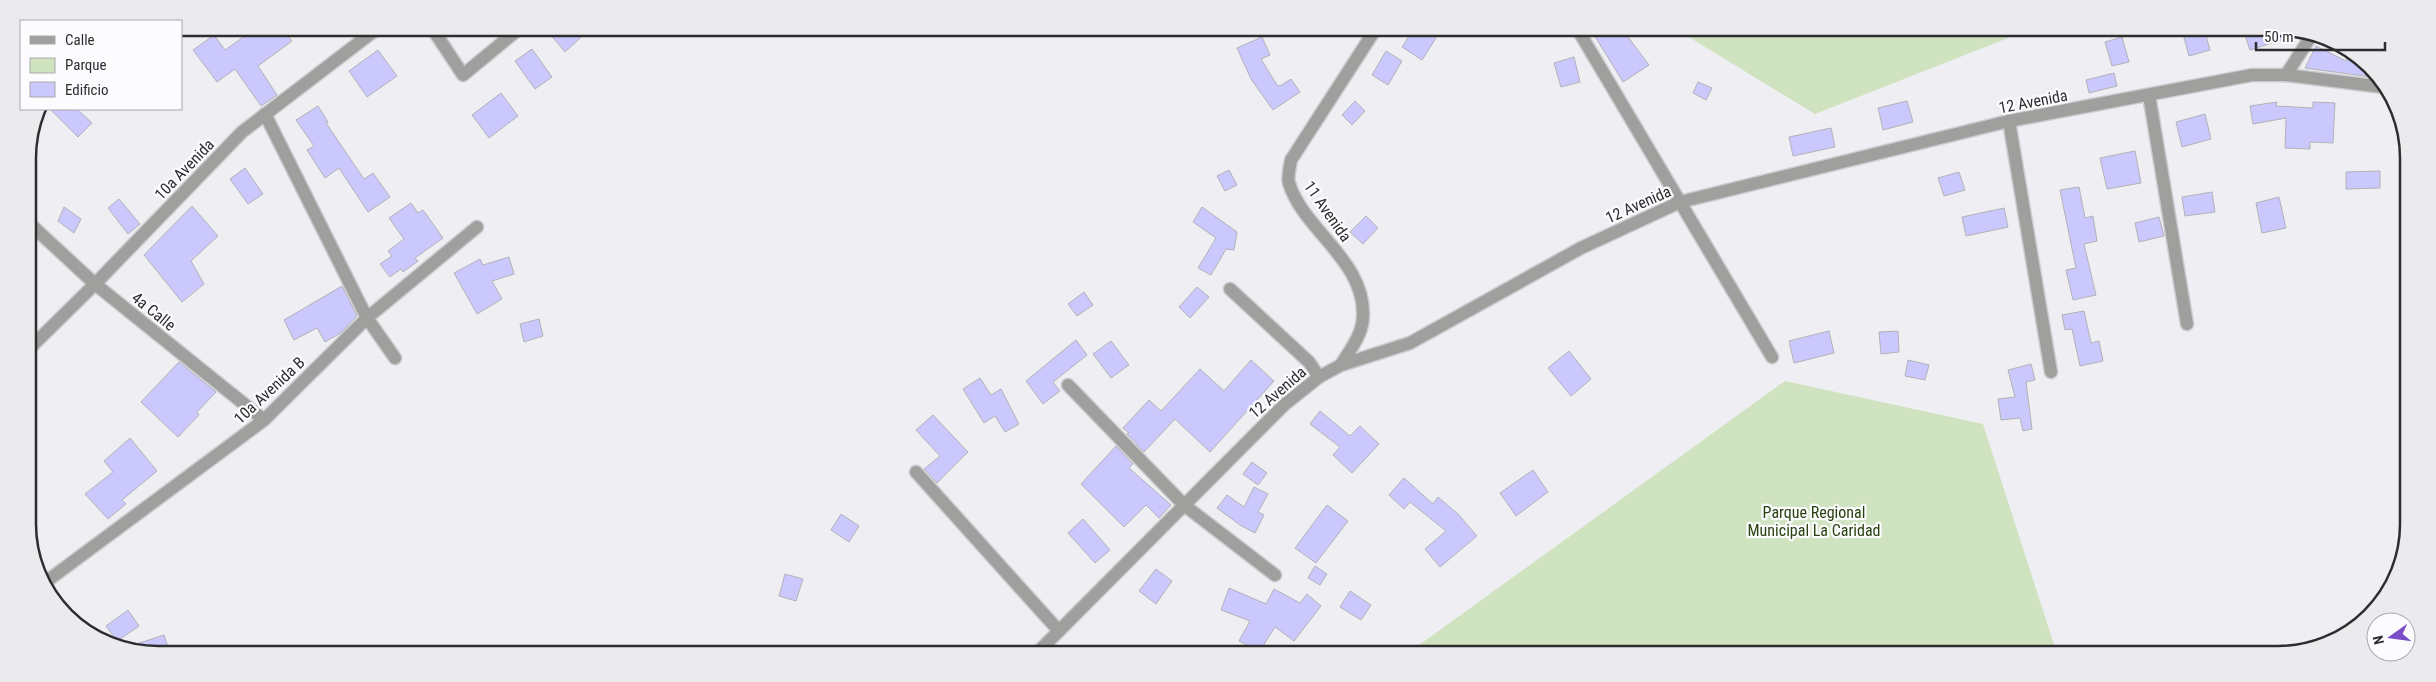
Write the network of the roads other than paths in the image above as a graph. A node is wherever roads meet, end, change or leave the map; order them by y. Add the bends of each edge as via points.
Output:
1 (1371, 36) edge
2 (1582, 36) edge
3 (366, 37) edge
4 (438, 37) edge
5 (510, 37) edge
6 (2308, 41) edge
7 (2286, 75) junction
8 (2376, 86) edge
9 (2149, 95) junction
10 (265, 114) junction
11 (2009, 121) junction
12 (1680, 202) junction
13 (477, 227) dead end
14 (37, 230) edge
15 (95, 284) junction
16 (1230, 289) dead end
17 (367, 318) junction
18 (2187, 324) dead end
19 (36, 342) edge
20 (1772, 357) dead end
21 (395, 358) dead end
22 (1341, 365) junction
23 (2051, 372) dead end
24 (1319, 377) junction
25 (1068, 385) dead end
26 (264, 420) junction
27 (916, 472) dead end
28 (1184, 505) junction
29 (1276, 575) dead end
30 (50, 579) edge
31 (1059, 631) junction
32 (1044, 646) edge

1 - 22 street, 11 Avenida via 1291,160 1288,182 1296,200 1348,266 1360,292 1364,317 1356,341
2 - 12 street
3 - 10 street, 10a Avenida
4 - 5 street via 463,76
6 - 7 street
7 - 8 street, 12 Avenida
7 - 9 street, 12 Avenida via 2252,75
9 - 11 street, 12 Avenida
9 - 18 street
10 - 15 street, 10a Avenida via 242,132
10 - 17 street
11 - 12 street, 12 Avenida
11 - 23 street
12 - 20 street
12 - 22 street, 12 Avenida via 1581,248 1410,343
13 - 17 street, 10a Avenida B
14 - 15 street, 4a Calle
15 - 19 street, 10a Avenida
15 - 26 street, 4a Calle
16 - 24 street via 1309,362
17 - 21 street
17 - 26 street, 10a Avenida B
22 - 24 street, 12 Avenida
24 - 28 street, 12 Avenida via 1284,405
25 - 28 street
26 - 30 street, 10a Avenida B
27 - 31 street
28 - 29 street
28 - 31 street, 12 Avenida
31 - 32 street, 12 Avenida

